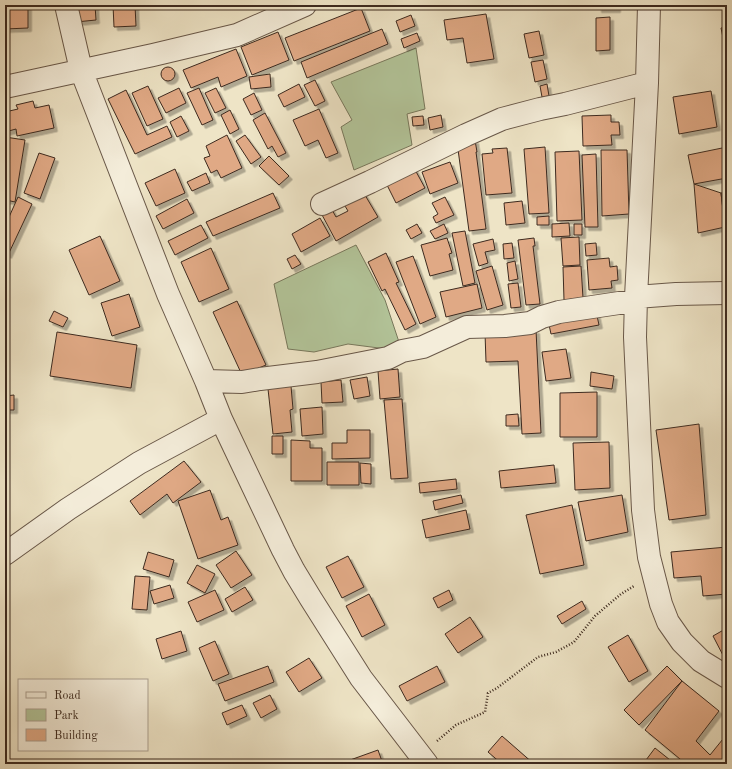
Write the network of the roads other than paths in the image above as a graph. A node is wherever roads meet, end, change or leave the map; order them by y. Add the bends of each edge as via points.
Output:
1 (66, 5) edge
2 (305, 5) edge
3 (649, 5) edge
4 (81, 70) junction
5 (647, 83) junction
6 (5, 87) edge
7 (322, 204) dead end
8 (727, 292) edge
9 (636, 300) junction
10 (206, 381) junction
11 (221, 419) junction
12 (5, 554) edge
13 (727, 677) edge
14 (423, 758) edge

1 - 4 street
2 - 4 street via 237,35
3 - 5 street
4 - 6 street
4 - 10 street via 168,294
5 - 7 street via 502,119
5 - 9 street
8 - 9 street via 676,294
9 - 10 street via 559,312 530,323 467,327 423,347 402,351 388,358 317,372 242,382
9 - 13 street via 635,337 643,510 653,575 668,622 682,642 701,661
10 - 11 street
11 - 12 street via 139,463
11 - 14 street via 294,571 361,678

